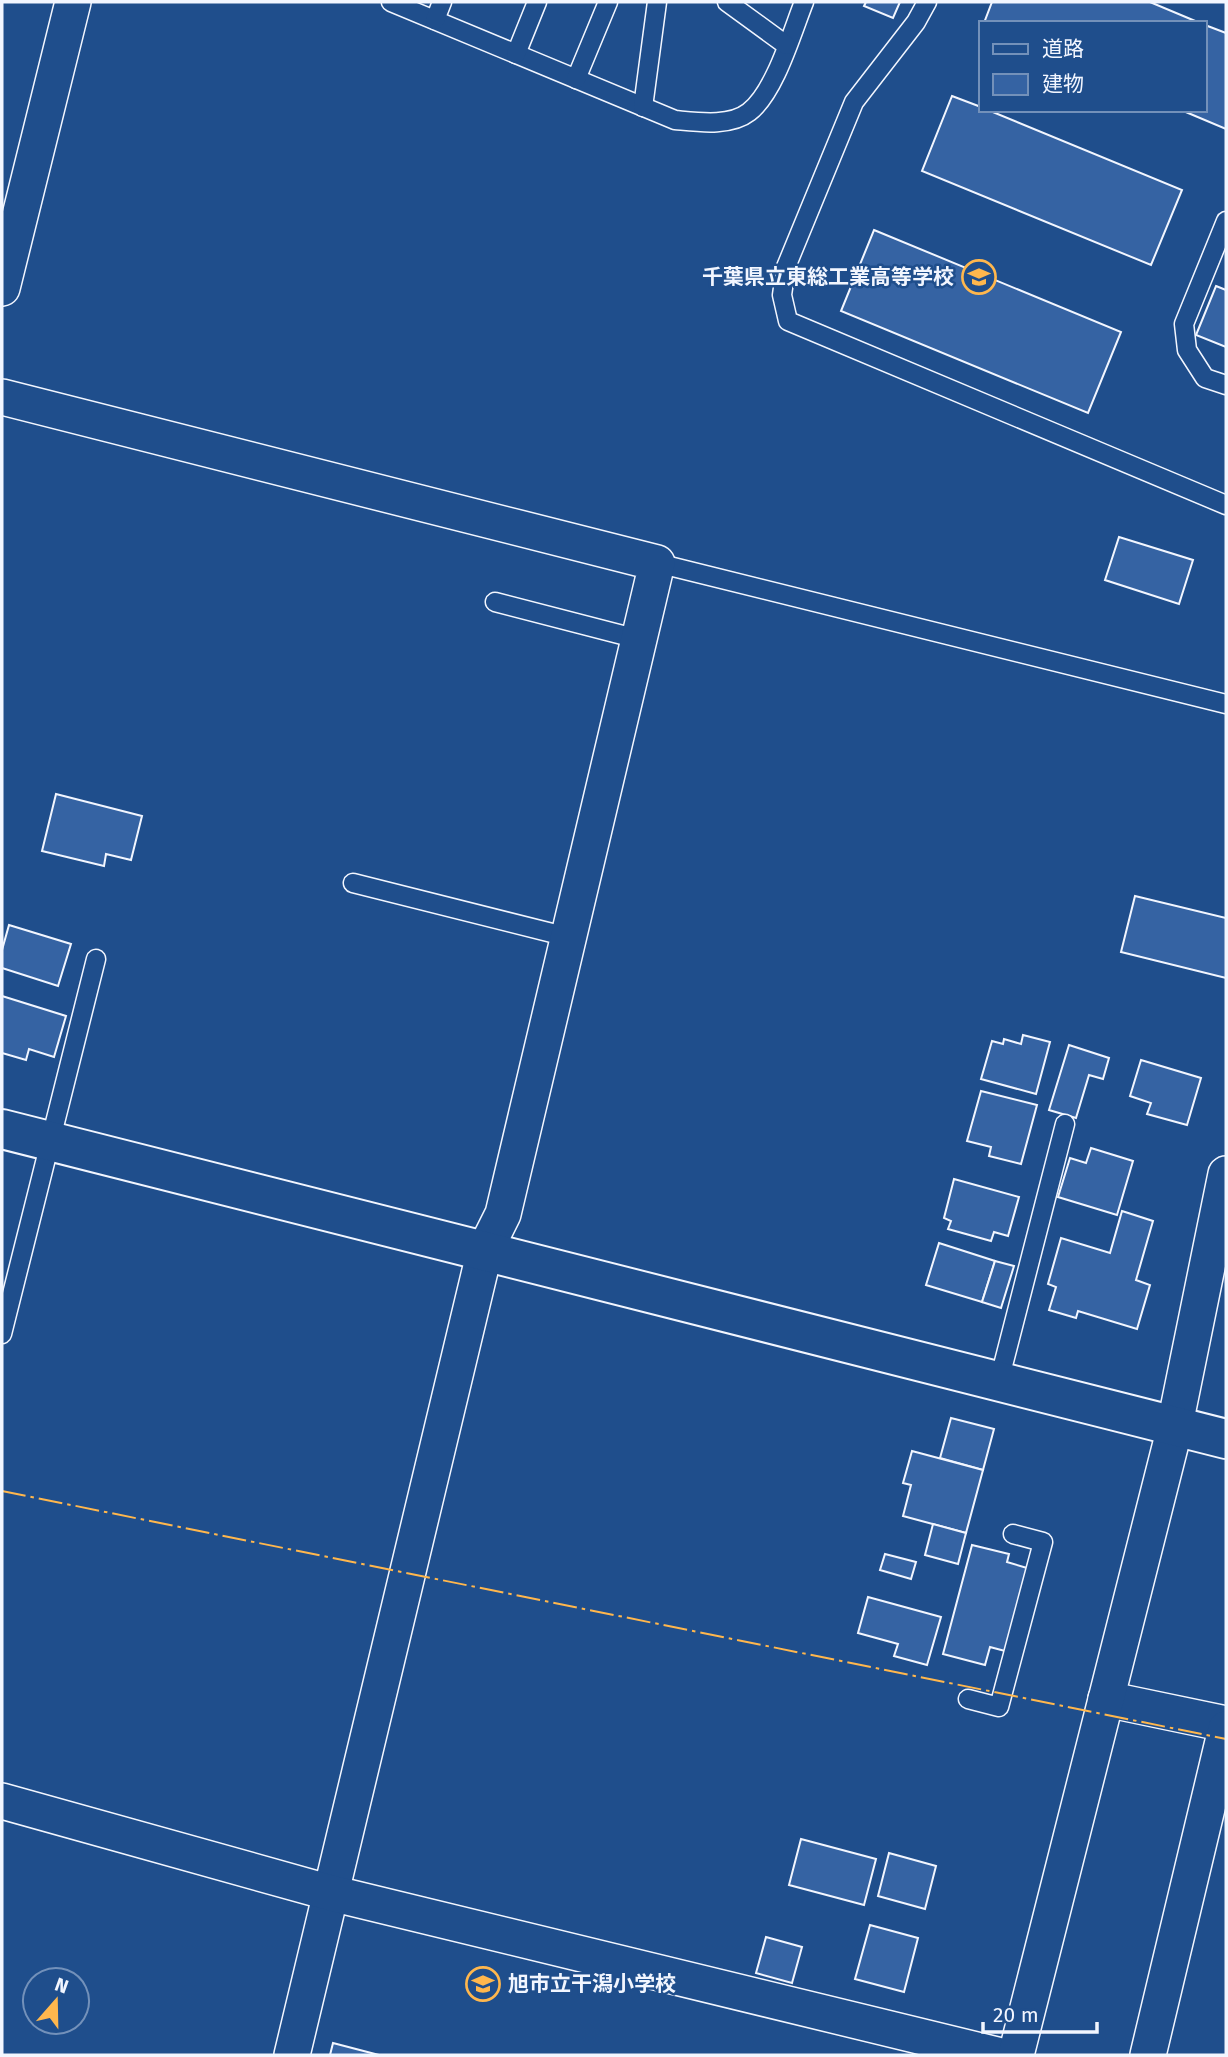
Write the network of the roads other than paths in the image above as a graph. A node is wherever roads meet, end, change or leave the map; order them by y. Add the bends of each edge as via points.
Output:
1 (73, 2) edge
2 (391, 2) edge
3 (442, 2) edge
4 (537, 2) edge
5 (608, 2) edge
6 (657, 2) edge
7 (727, 2) edge
8 (804, 2) edge
9 (927, 2) edge
10 (435, 20) junction
11 (786, 45) junction
12 (516, 54) junction
13 (576, 79) junction
14 (643, 107) junction
15 (1226, 221) edge
16 (2, 288) edge
17 (1226, 385) edge
18 (2, 397) edge
19 (1226, 505) edge
20 (657, 563) junction
21 (495, 602) dead end
22 (638, 639) junction
23 (1226, 704) edge
24 (353, 883) dead end
25 (568, 937) junction
26 (96, 959) dead end
27 (1065, 1124) dead end
28 (2, 1129) edge
29 (51, 1141) junction
30 (1226, 1174) edge
31 (485, 1250) junction
32 (2, 1334) edge
33 (999, 1381) junction
34 (1174, 1426) junction
35 (1226, 1439) edge
36 (1013, 1534) dead end
37 (968, 1699) dead end
38 (1105, 1699) junction
39 (1226, 1727) edge
40 (2, 1801) edge
41 (331, 1893) junction
42 (292, 2055) edge
43 (997, 2055) edge
44 (1016, 2055) edge
45 (1148, 2055) edge

1 - 16 street
2 - 10 lane
3 - 10 lane
4 - 12 lane
5 - 13 lane
6 - 14 lane
7 - 11 lane
8 - 11 lane
9 - 19 lane via 854,102 786,267 782,295 788,321
10 - 12 lane
11 - 14 lane via 769,87 748,113 712,123 676,120
12 - 13 lane
13 - 14 lane
15 - 17 lane via 1184,324 1187,350 1205,378
18 - 20 street
20 - 22 street
20 - 23 lane
21 - 22 lane
22 - 25 street
24 - 25 lane
25 - 31 street via 503,1214
26 - 29 lane
27 - 33 lane
28 - 29 street
29 - 31 street
29 - 32 lane
30 - 34 street
31 - 33 street
31 - 41 street
33 - 34 street
34 - 35 street
34 - 38 street
36 - 37 lane via 1043,1542 1003,1694 999,1707
38 - 39 street
38 - 44 street
39 - 45 street
40 - 41 street
41 - 42 street
41 - 43 street

